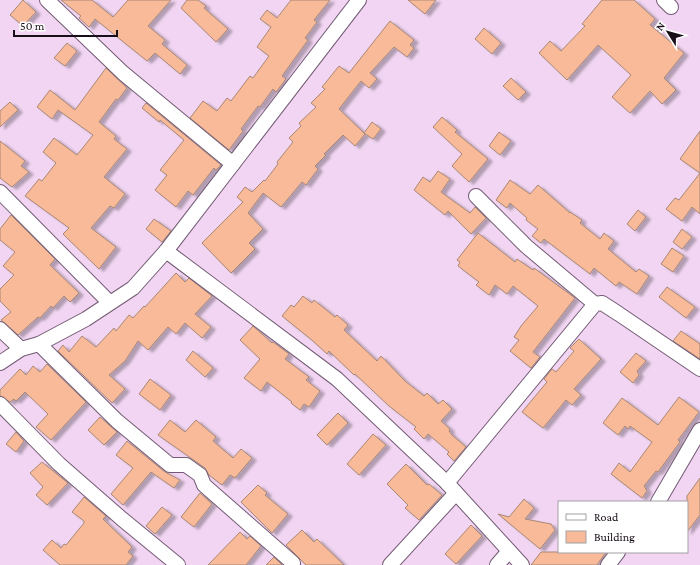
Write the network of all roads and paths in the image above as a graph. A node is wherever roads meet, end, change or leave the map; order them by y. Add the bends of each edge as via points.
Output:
1 (47, 0) edge
2 (360, 0) edge
3 (233, 164) junction
4 (0, 192) edge
5 (476, 196) dead end
6 (166, 251) junction
7 (109, 302) junction
8 (595, 304) junction
9 (0, 329) edge
10 (39, 344) junction
11 (20, 349) junction
12 (0, 363) edge
13 (700, 369) edge
14 (0, 404) edge
15 (698, 439) edge
16 (452, 488) junction
17 (659, 501) edge
18 (510, 551) junction
19 (617, 553) edge
20 (293, 563) dead end
21 (178, 565) edge
22 (390, 565) edge
23 (496, 565) edge
24 (522, 565) edge
25 (608, 565) edge

1 - 3 street via 123,72
2 - 3 street
3 - 6 street
4 - 7 street
5 - 8 street via 526,246
6 - 7 street via 133,288
6 - 16 street via 337,379
7 - 10 street via 86,319
8 - 13 street via 602,303
8 - 16 street
9 - 11 street
10 - 11 street
10 - 20 street via 117,422 170,464 186,466 200,475 204,485
11 - 12 street
14 - 21 street via 60,464
15 - 17 street
16 - 18 street
16 - 22 street
18 - 23 street
18 - 24 street
19 - 25 street

